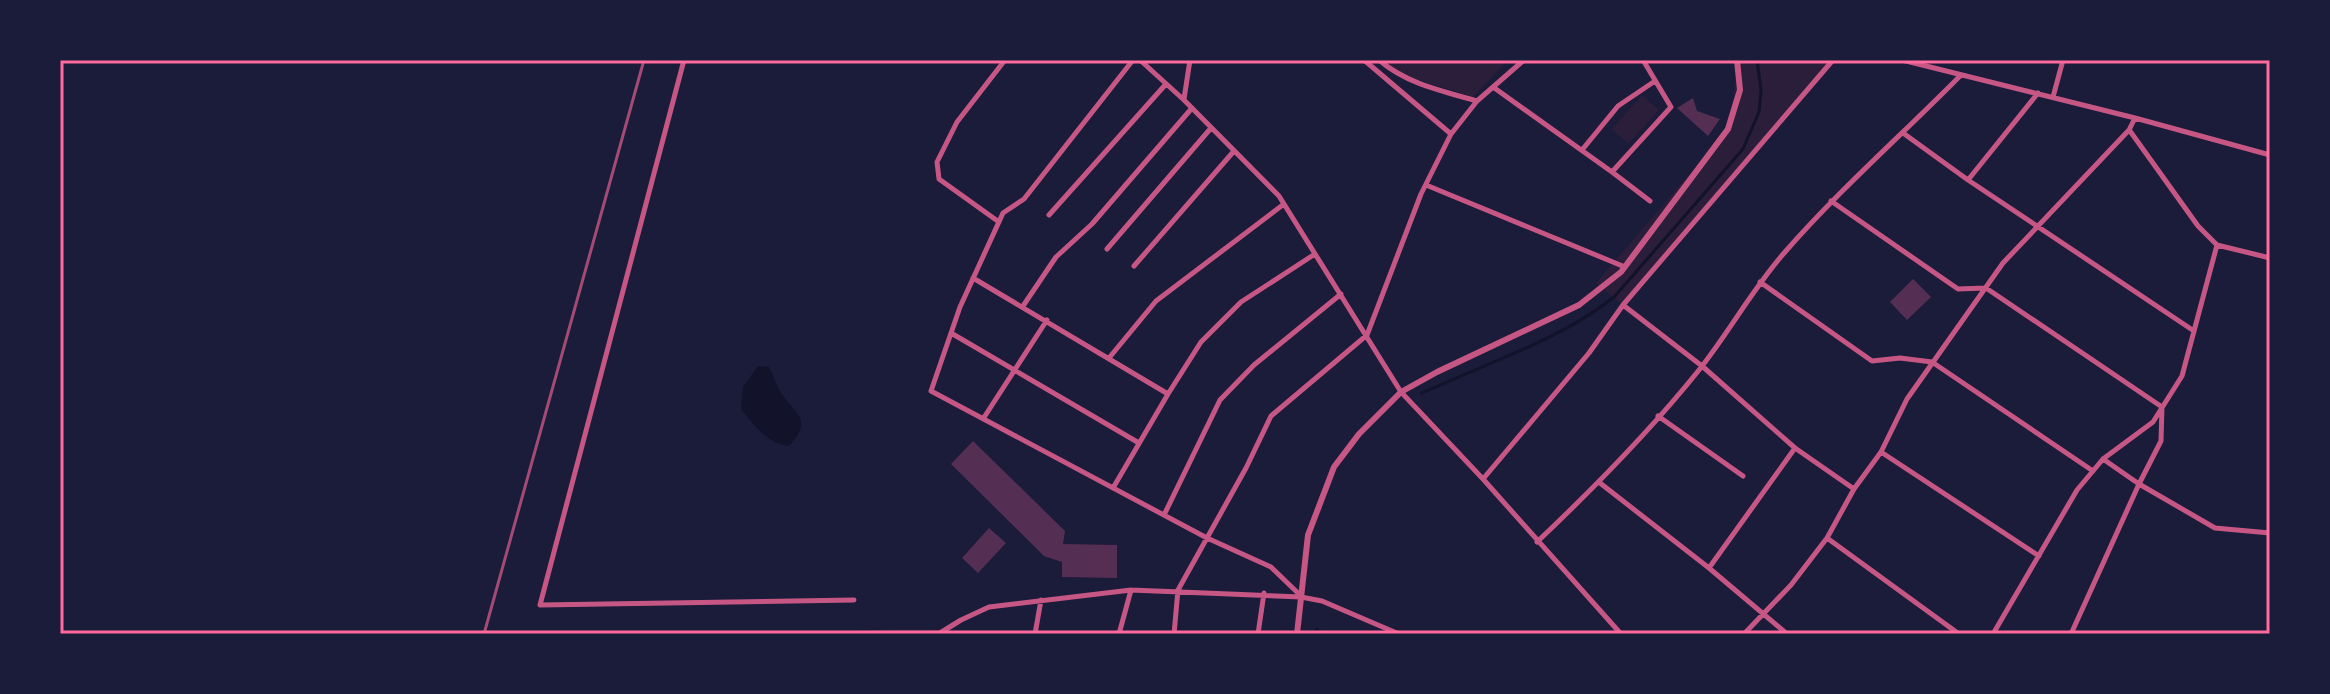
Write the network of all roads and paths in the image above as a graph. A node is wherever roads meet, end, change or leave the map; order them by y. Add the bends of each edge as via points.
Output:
1 (684, 60) edge
2 (1005, 60) edge
3 (1133, 60) edge
4 (1140, 60) edge
5 (1190, 60) edge
6 (1364, 60) edge
7 (1379, 60) edge
8 (1524, 60) edge
9 (1643, 60) edge
10 (1737, 60) edge
11 (1833, 60) edge
12 (1902, 60) edge
13 (2063, 60) edge
14 (1915, 61) edge
15 (1961, 75) junction
16 (1655, 81) junction
17 (1166, 84) junction
18 (1493, 87) junction
19 (2038, 93) junction
20 (2053, 97) junction
21 (1184, 100) junction
22 (1477, 101) junction
23 (1192, 108) junction
24 (2135, 118) junction
25 (1211, 128) junction
26 (2129, 130) junction
27 (1903, 133) junction
28 (1451, 134) junction
29 (1582, 150) junction
30 (1234, 151) junction
31 (2270, 155) edge
32 (1612, 172) junction
33 (1968, 180) junction
34 (1426, 185) junction
35 (1650, 201) dead end
36 (1831, 201) junction
37 (1284, 204) junction
38 (1049, 215) dead end
39 (999, 222) junction
40 (2037, 225) junction
41 (2217, 245) junction
42 (1107, 249) dead end
43 (1315, 254) junction
44 (2270, 258) edge
45 (1134, 266) dead end
46 (1625, 267) junction
47 (973, 278) junction
48 (1760, 282) junction
49 (1986, 288) junction
50 (1341, 294) junction
51 (1623, 305) junction
52 (1023, 306) junction
53 (1047, 320) junction
54 (2194, 331) junction
55 (951, 333) junction
56 (1367, 335) junction
57 (1109, 358) junction
58 (1932, 362) junction
59 (1702, 366) junction
60 (1015, 369) junction
61 (1401, 392) junction
62 (1168, 394) junction
63 (2162, 407) junction
64 (1658, 416) junction
65 (983, 419) junction
66 (1139, 443) junction
67 (1795, 448) junction
68 (1881, 452) junction
69 (2103, 459) junction
70 (2093, 471) junction
71 (1743, 476) dead end
72 (1483, 479) junction
73 (1600, 483) junction
74 (2139, 484) junction
75 (1113, 488) junction
76 (1854, 489) junction
77 (1164, 515) junction
78 (2270, 533) edge
79 (1207, 538) junction
80 (1827, 538) junction
81 (1537, 542) junction
82 (2039, 556) junction
83 (1709, 568) junction
84 (1131, 590) junction
85 (1178, 590) junction
86 (1264, 593) junction
87 (1301, 597) junction
88 (854, 600) dead end
89 (1041, 600) junction
90 (1764, 615) junction
91 (885, 633) edge
92 (764, 634) edge
93 (940, 634) edge
94 (1035, 634) edge
95 (1119, 634) edge
96 (1174, 634) edge
97 (1258, 634) edge
98 (1297, 634) edge
99 (1399, 634) edge
100 (1621, 634) edge
101 (1744, 634) edge
102 (1787, 634) edge
103 (1959, 634) edge
104 (1993, 634) edge
105 (2071, 634) edge

1 - 88 street via 540,605
2 - 39 street via 957,122 937,162 939,179
3 - 39 street via 1024,199
4 - 17 street
5 - 21 street
6 - 28 street
7 - 22 street via 1411,82
8 - 18 street
9 - 16 street
10 - 46 street via 1740,90 1728,129
11 - 51 street
12 - 14 street
13 - 20 street
14 - 15 street
15 - 19 street
15 - 27 street
16 - 29 street via 1618,106
16 - 32 street via 1671,107
17 - 21 street
17 - 38 street
18 - 22 street
18 - 29 street
19 - 20 street
19 - 33 street
20 - 24 street
21 - 23 street
22 - 28 street
23 - 25 street
23 - 52 street via 1092,224 1056,257
24 - 26 street
24 - 31 street
25 - 30 street
25 - 42 street
26 - 40 street
26 - 41 street
27 - 33 street
27 - 36 street
28 - 34 street
29 - 32 street
30 - 37 street
30 - 45 street
32 - 35 street
33 - 40 street
34 - 46 street
34 - 56 street
36 - 48 street
36 - 49 street via 1958,289
37 - 43 street
37 - 57 street via 1156,301
39 - 47 street
40 - 49 street
40 - 54 street
41 - 44 street
41 - 54 street
43 - 50 street
43 - 62 street via 1241,302 1201,342
46 - 61 street via 1579,305
47 - 52 street
47 - 55 street
48 - 58 street via 1872,361
48 - 59 street
49 - 58 street
49 - 63 street
50 - 56 street
50 - 77 street via 1220,400
51 - 59 street
51 - 72 street
52 - 53 street
53 - 57 street
53 - 60 street
54 - 63 street via 2182,376
55 - 60 street
55 - 65 street via 931,391
56 - 61 street
56 - 79 street via 1271,416
57 - 62 street
58 - 68 street
58 - 70 street
59 - 64 street
59 - 67 street
60 - 65 street
60 - 66 street
61 - 72 street
61 - 87 street via 1334,467 1308,535
62 - 66 street
63 - 69 street via 2153,422
63 - 74 street via 2161,441
64 - 71 street
64 - 73 street
65 - 75 street
66 - 75 street
67 - 76 street
67 - 83 street
68 - 76 street
68 - 82 street
69 - 70 street
69 - 74 street
70 - 82 street
72 - 81 street
73 - 81 street
73 - 83 street
74 - 78 street via 2215,528
74 - 105 street
75 - 77 street
76 - 80 street
77 - 79 street
79 - 85 street
79 - 87 street via 1271,567
80 - 90 street
80 - 103 street
81 - 100 street
82 - 104 street
83 - 90 street
84 - 85 street
84 - 89 street
84 - 95 street
85 - 86 street
85 - 96 street
86 - 87 street
86 - 97 street
87 - 98 street
87 - 99 street
89 - 93 street via 989,607
89 - 94 street
90 - 101 street
90 - 102 street
91 - 92 street
91 - 93 street

